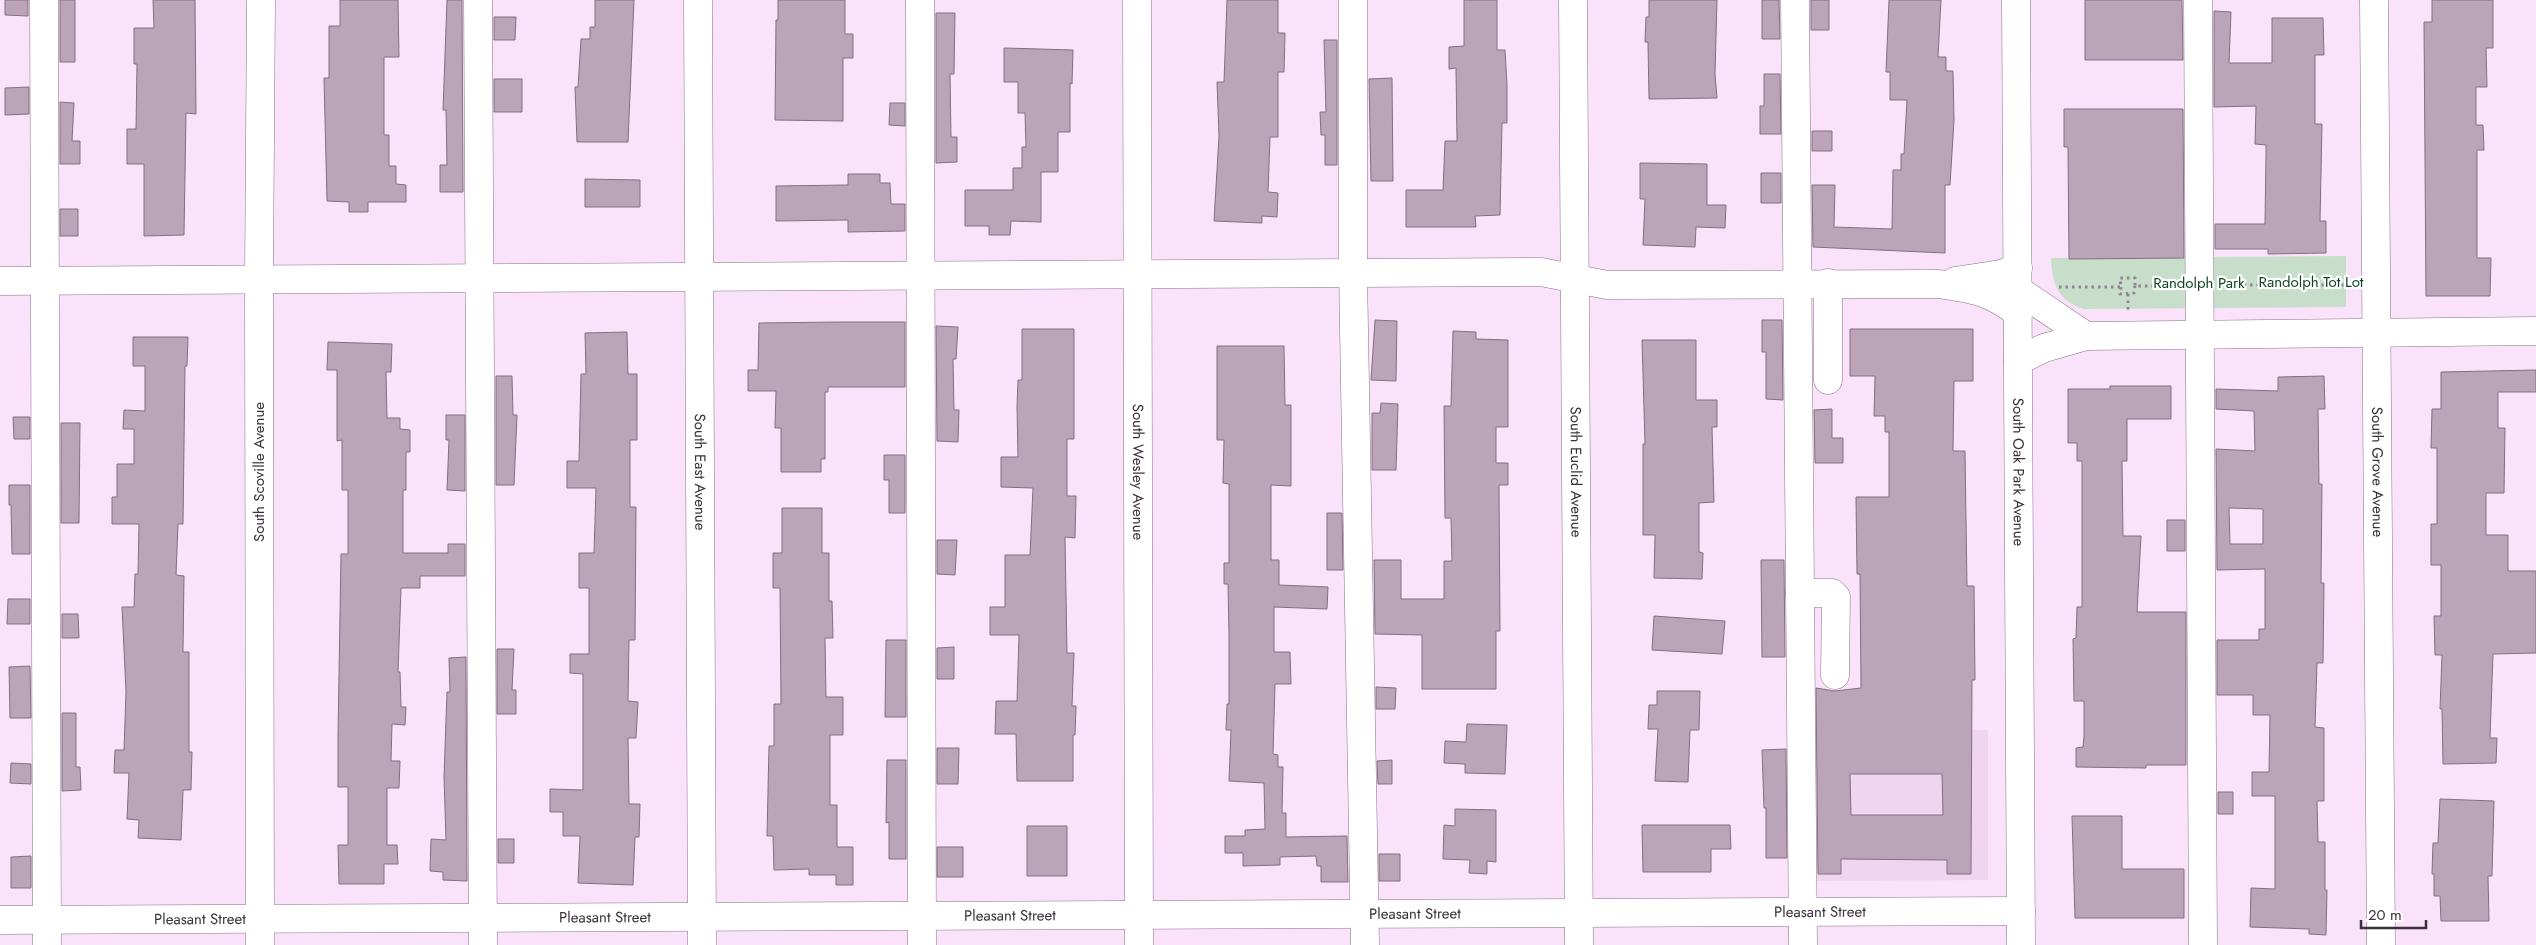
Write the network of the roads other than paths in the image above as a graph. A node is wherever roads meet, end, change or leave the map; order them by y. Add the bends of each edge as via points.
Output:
1 (44, 0) edge
2 (261, 0) edge
3 (478, 0) edge
4 (698, 0) edge
5 (920, 0) edge
6 (1137, 0) edge
7 (1353, 0) edge
8 (1574, 0) edge
9 (1796, 0) edge
10 (2016, 0) edge
11 (2198, 0) edge
12 (2374, 0) edge
13 (1354, 273) junction
14 (1139, 274) junction
15 (921, 276) junction
16 (699, 277) junction
17 (1575, 277) junction
18 (480, 278) junction
19 (259, 280) junction
20 (0, 281) edge
21 (45, 281) junction
22 (1798, 283) junction
23 (1828, 283) junction
24 (1939, 284) junction
25 (2018, 290) junction
26 (2536, 331) edge
27 (2375, 333) junction
28 (2198, 334) junction
29 (2086, 336) junction
30 (2018, 361) junction
31 (1828, 380) dead end
32 (1800, 593) junction
33 (1835, 675) dead end
34 (2021, 911) junction
35 (1804, 912) junction
36 (1579, 913) junction
37 (1365, 914) junction
38 (1139, 915) junction
39 (922, 916) junction
40 (702, 917) junction
41 (483, 918) junction
42 (0, 920) edge
43 (47, 932) edge
44 (260, 932) edge
45 (483, 945) edge
46 (702, 945) edge
47 (922, 945) edge
48 (1139, 945) edge
49 (1365, 945) edge
50 (1579, 945) edge
51 (1803, 945) edge
52 (2021, 945) edge
53 (2203, 945) edge
54 (2381, 945) edge

1 - 21 street
2 - 19 street, South Scoville Avenue
3 - 18 street
4 - 16 street, South East Avenue
5 - 15 street
6 - 14 street, South Wesley Avenue
7 - 13 street
8 - 17 street, South Euclid Avenue
9 - 22 street
10 - 25 street, South Oak Park Avenue
11 - 28 street
12 - 27 street, South Grove Avenue
13 - 14 street
13 - 17 street via 1541,272
13 - 37 street
14 - 15 street
14 - 38 street, South Wesley Avenue
15 - 16 street
15 - 39 street
16 - 18 street
16 - 40 street, South East Avenue
17 - 22 street via 1607,285
17 - 36 street, South Euclid Avenue
18 - 19 street
18 - 41 street
19 - 21 street
19 - 44 street, South Scoville Avenue
20 - 21 street
21 - 43 street
22 - 23 street
22 - 32 street
23 - 24 street
23 - 31 street
24 - 25 street via 1979,290 1999,298
24 - 25 street via 2001,274
25 - 29 street
25 - 30 street, South Oak Park Avenue
26 - 27 street
27 - 28 street
27 - 54 street, South Grove Avenue
28 - 29 street
28 - 53 street
29 - 30 street via 2044,348
30 - 34 street, South Oak Park Avenue
32 - 33 street via 1832,593 1836,597
32 - 35 street
34 - 35 street, Pleasant Street
34 - 52 street, South Oak Park Avenue
35 - 36 street, Pleasant Street
35 - 51 street
36 - 37 street, Pleasant Street
36 - 50 street, South Euclid Avenue
37 - 38 street, Pleasant Street
37 - 49 street
38 - 39 street, Pleasant Street
38 - 48 street, South Wesley Avenue
39 - 40 street, Pleasant Street
39 - 47 street
40 - 41 street, Pleasant Street
40 - 46 street, South East Avenue
41 - 44 street, Pleasant Street
41 - 45 street
42 - 43 street, Pleasant Street
43 - 44 street, Pleasant Street

